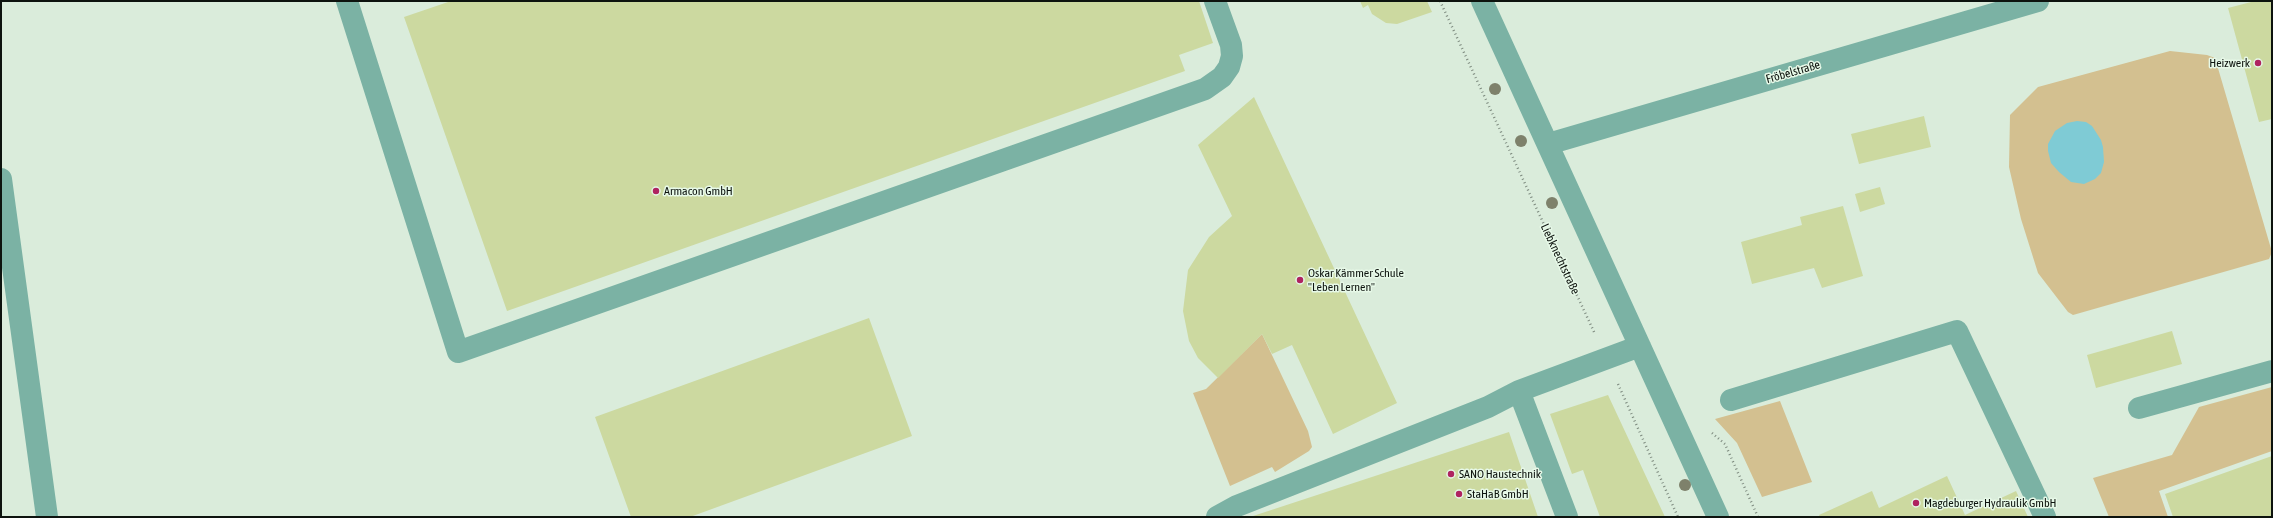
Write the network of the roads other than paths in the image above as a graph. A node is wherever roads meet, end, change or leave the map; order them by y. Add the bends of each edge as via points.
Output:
1 (1215, 1) edge
2 (1482, 1) edge
3 (2038, 1) edge
4 (353, 3) edge
5 (1548, 144) junction
6 (1, 179) edge
7 (1640, 346) junction
8 (2272, 371) edge
9 (1519, 391) junction
10 (1731, 400) dead end
11 (2139, 408) dead end
12 (47, 517) edge
13 (1217, 517) edge
14 (1567, 517) edge
15 (1718, 517) edge
16 (2045, 517) edge

1 - 4 street via 1231,45 1232,56 1229,67 1222,77 1205,89 458,352
2 - 5 street
3 - 5 street, Fröbelstraße
5 - 7 street
6 - 12 street
7 - 9 street
7 - 15 street
8 - 11 street
9 - 13 street via 1488,407
9 - 14 street
10 - 16 street via 1957,331

